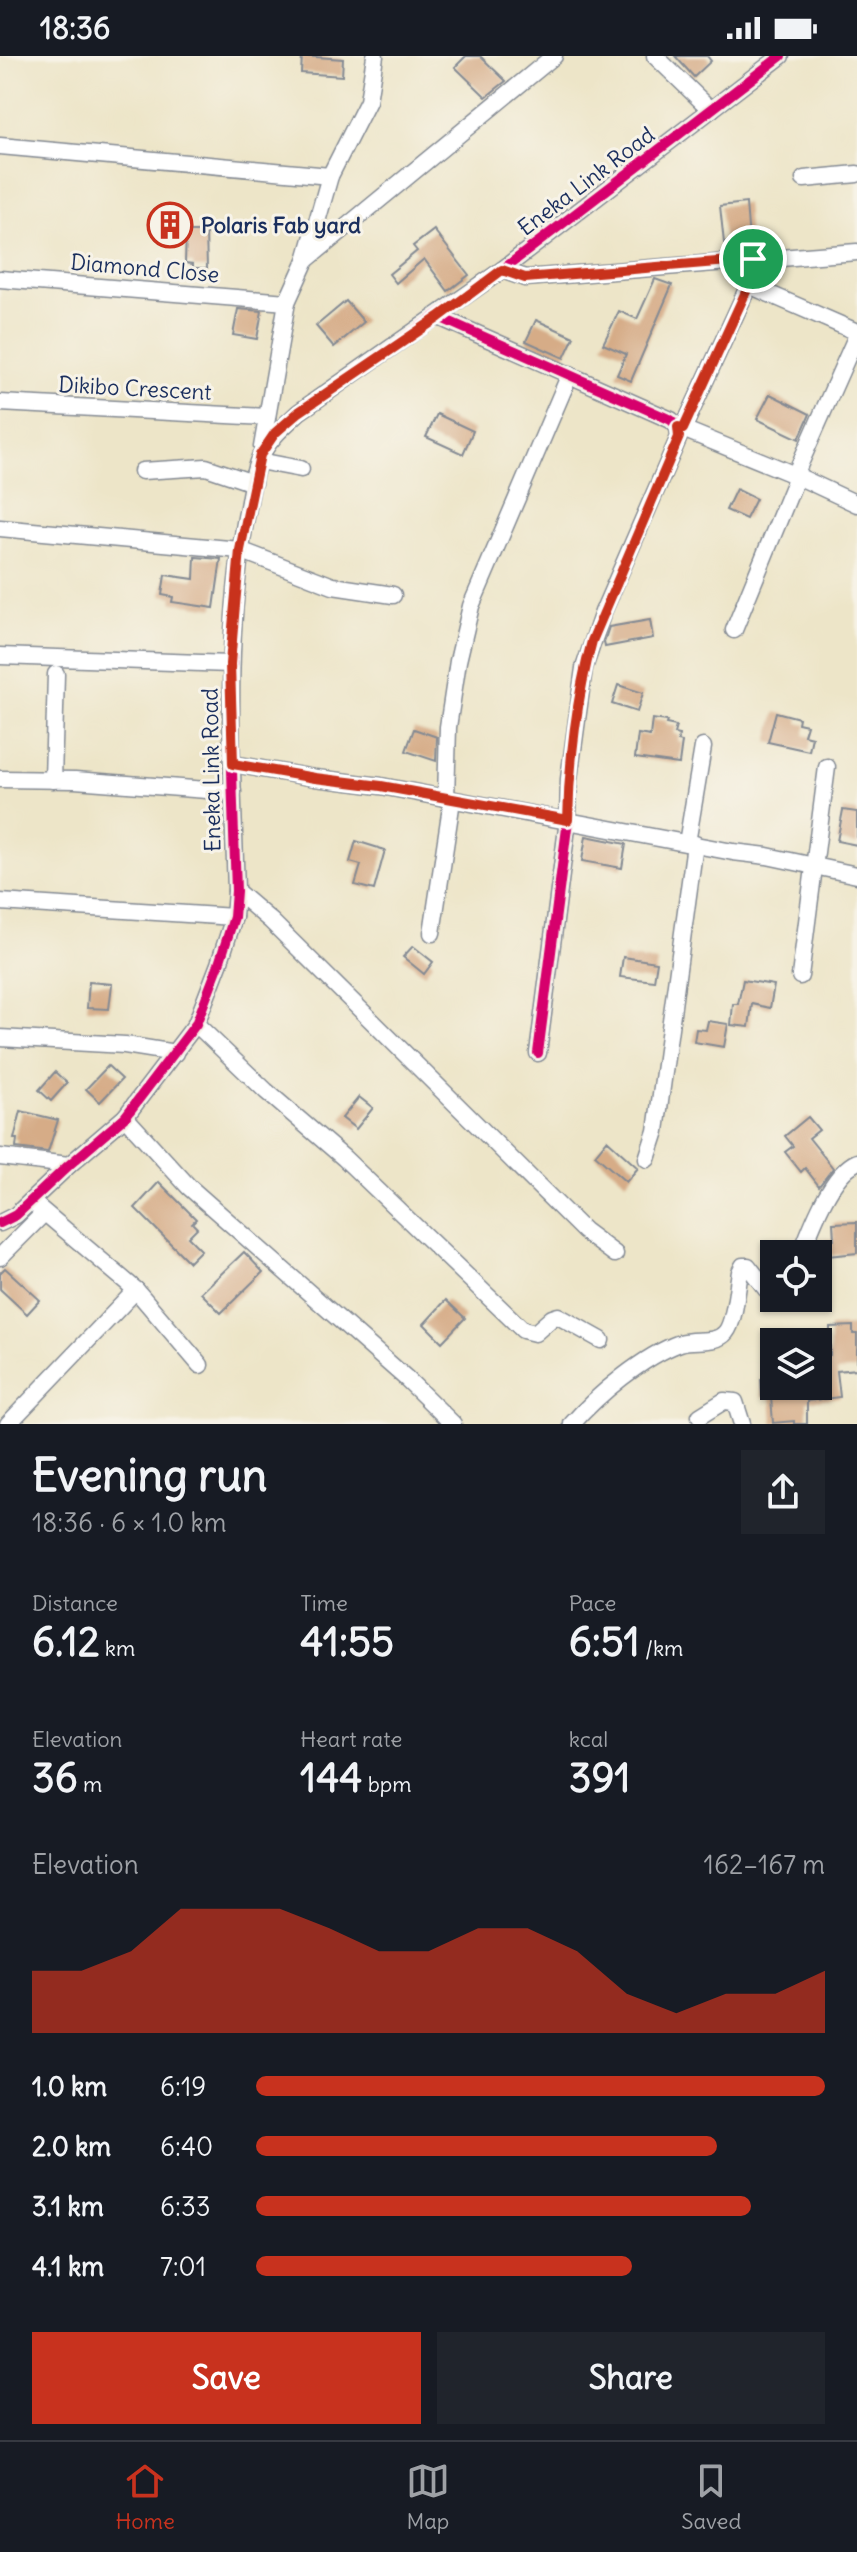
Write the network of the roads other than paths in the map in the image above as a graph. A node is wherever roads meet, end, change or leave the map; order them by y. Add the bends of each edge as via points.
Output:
1 (368, 56) edge
2 (375, 56) edge
3 (554, 56) edge
4 (655, 56) edge
5 (781, 56) edge
6 (711, 110) junction
7 (0, 146) edge
8 (857, 174) edge
9 (330, 176) junction
10 (804, 179) dead end
11 (857, 252) edge
12 (753, 259) junction
13 (306, 260) junction
14 (502, 270) junction
15 (0, 279) edge
16 (749, 285) junction
17 (287, 302) junction
18 (439, 317) junction
19 (857, 333) edge
20 (570, 374) junction
21 (0, 403) edge
22 (267, 417) junction
23 (680, 428) junction
24 (260, 458) junction
25 (301, 469) dead end
26 (142, 471) dead end
27 (796, 476) junction
28 (253, 483) junction
29 (857, 504) edge
30 (0, 528) edge
31 (240, 550) junction
32 (393, 595) dead end
33 (734, 630) dead end
34 (0, 656) edge
35 (230, 664) junction
36 (56, 674) dead end
37 (703, 747) dead end
38 (233, 764) junction
39 (827, 767) dead end
40 (0, 779) edge
41 (53, 780) junction
42 (233, 792) junction
43 (449, 799) junction
44 (568, 820) junction
45 (691, 844) junction
46 (814, 866) junction
47 (857, 875) edge
48 (236, 891) junction
49 (0, 902) edge
50 (234, 917) junction
51 (432, 933) dead end
52 (800, 976) dead end
53 (196, 1024) junction
54 (0, 1038) edge
55 (175, 1053) junction
56 (538, 1053) dead end
57 (125, 1117) junction
58 (0, 1157) edge
59 (647, 1159) dead end
60 (857, 1162) edge
61 (69, 1165) junction
62 (37, 1207) junction
63 (0, 1223) edge
64 (806, 1240) edge
65 (615, 1254) dead end
66 (0, 1257) edge
67 (760, 1281) edge
68 (136, 1290) junction
69 (601, 1340) dead end
70 (200, 1365) dead end
71 (700, 1416) dead end
72 (8, 1424) edge
73 (453, 1424) edge
74 (572, 1424) edge
75 (742, 1424) edge

1 - 2 street
2 - 9 street via 368,101
3 - 13 street
4 - 6 street
5 - 6 street, Eneka Link Road
6 - 14 street, Eneka Link Road
7 - 9 street
8 - 10 street
9 - 13 street
11 - 12 street
12 - 14 street via 525,278
12 - 16 street
13 - 17 street
14 - 18 street, Eneka Link Road
15 - 17 street, Diamond Close
16 - 19 street
16 - 23 street
17 - 22 street
18 - 20 street
18 - 24 street, Eneka Link Road via 299,412 275,433
19 - 27 street
20 - 23 street
20 - 43 street via 471,606 448,727
21 - 22 street, Dikibo Crescent
22 - 24 street
23 - 27 street
23 - 44 street via 584,668
24 - 25 street
24 - 28 street, Eneka Link Road
26 - 28 street via 206,467
27 - 29 street
27 - 33 street
28 - 31 street, Eneka Link Road
30 - 31 street
31 - 32 street via 333,586
31 - 35 street, Eneka Link Road
34 - 35 street
35 - 38 street, Eneka Link Road
36 - 41 street
37 - 45 street
38 - 42 street, Eneka Link Road
38 - 43 street
39 - 46 street
40 - 41 street
41 - 42 street
42 - 48 street, Eneka Link Road
43 - 44 street
43 - 51 street
44 - 45 street
44 - 56 street
45 - 46 street
45 - 59 street via 656,1131
46 - 47 street
46 - 52 street
48 - 50 street, Eneka Link Road
48 - 65 street via 584,1231
49 - 50 street
50 - 53 street, Eneka Link Road
53 - 55 street, Eneka Link Road
53 - 69 street via 523,1330 535,1333 558,1316
54 - 55 street
55 - 57 street, Eneka Link Road
57 - 61 street, Eneka Link Road
57 - 73 street via 189,1187
58 - 61 street
60 - 64 street via 840,1175
61 - 62 street, Eneka Link Road
62 - 63 street, Eneka Link Road
62 - 66 street
62 - 68 street
67 - 74 street via 743,1266 724,1335 665,1351 610,1386
68 - 70 street
68 - 72 street
71 - 75 street via 724,1401 735,1402

